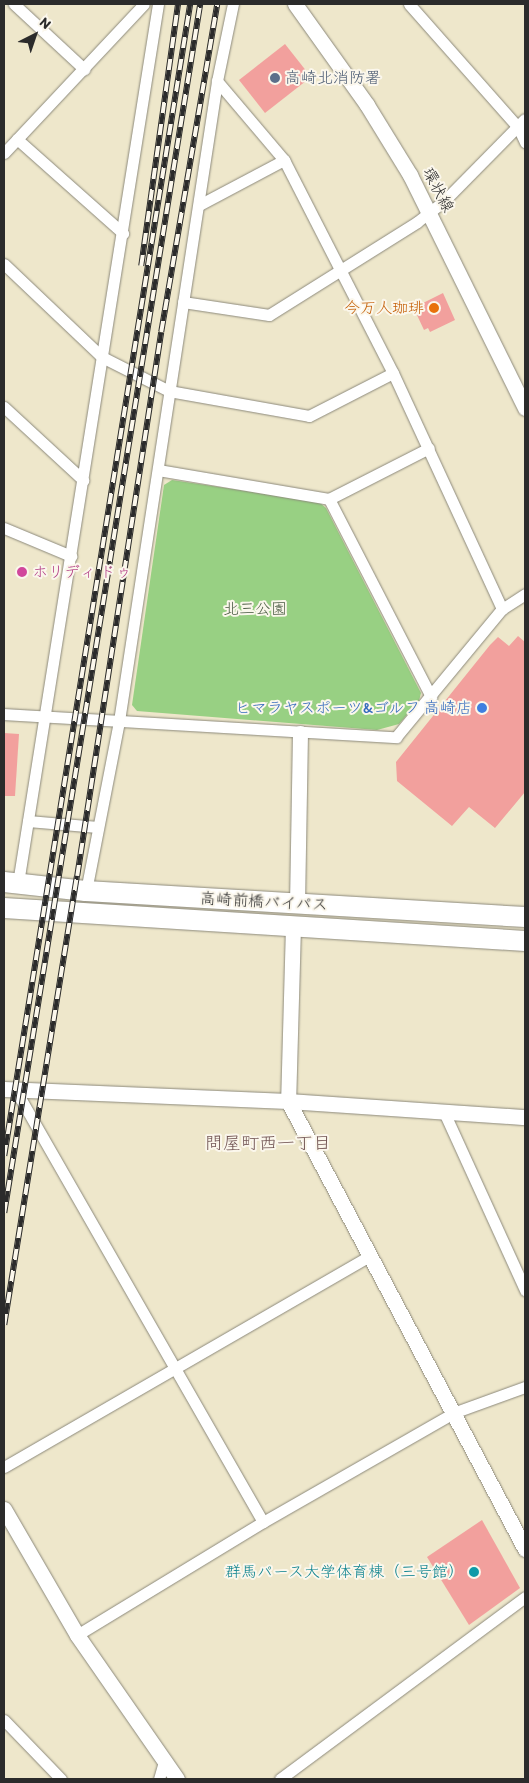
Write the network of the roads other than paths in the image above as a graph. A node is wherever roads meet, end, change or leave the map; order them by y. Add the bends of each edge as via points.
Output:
1 (14, 4) edge
2 (144, 4) edge
3 (158, 4) edge
4 (233, 4) edge
5 (295, 4) edge
6 (409, 4) edge
7 (84, 69) junction
8 (218, 81) junction
9 (522, 123) edge
10 (17, 139) junction
11 (525, 142) edge
12 (4, 154) edge
13 (284, 160) junction
14 (199, 205) junction
15 (430, 212) junction
16 (123, 233) junction
17 (4, 264) edge
18 (342, 270) junction
19 (183, 302) junction
20 (102, 357) junction
21 (393, 372) junction
22 (169, 391) junction
23 (4, 407) edge
24 (525, 408) edge
25 (429, 448) junction
26 (158, 470) junction
27 (83, 480) junction
28 (329, 500) junction
29 (4, 528) edge
30 (71, 556) junction
31 (525, 594) edge
32 (502, 609) junction
33 (431, 697) junction
34 (4, 714) edge
35 (44, 717) junction
36 (119, 721) junction
37 (300, 733) junction
38 (28, 821) junction
39 (98, 827) junction
40 (11, 882) edge
41 (86, 891) junction
42 (297, 904) junction
43 (4, 908) edge
44 (525, 917) edge
45 (293, 926) junction
46 (525, 941) edge
47 (10, 1089) edge
48 (288, 1102) junction
49 (444, 1112) junction
50 (525, 1117) edge
51 (370, 1256) junction
52 (520, 1264) edge
53 (525, 1290) edge
54 (178, 1369) junction
55 (525, 1387) edge
56 (453, 1413) junction
57 (4, 1467) edge
58 (5, 1514) edge
59 (263, 1522) junction
60 (525, 1549) edge
61 (525, 1597) edge
62 (77, 1635) junction
63 (4, 1720) edge
64 (164, 1761) junction
65 (61, 1779) edge
66 (158, 1779) edge
67 (176, 1779) edge
68 (280, 1779) edge

1 - 7 street
2 - 7 street
3 - 16 street
4 - 8 street
5 - 15 street, 環状線 via 372,112
6 - 9 street
7 - 10 street
8 - 13 street
8 - 14 street
9 - 11 street
9 - 15 street
10 - 12 street
10 - 16 street
13 - 14 street
13 - 18 street
14 - 19 street
15 - 18 street
15 - 24 street, 環状線
16 - 20 street
17 - 20 street
18 - 19 street via 269,315
18 - 21 street
19 - 22 street
20 - 22 street
20 - 27 street
21 - 22 street via 309,416
21 - 25 street
22 - 26 street
23 - 27 street
25 - 28 street
25 - 32 street
26 - 28 street
26 - 36 street
27 - 30 street
28 - 33 street
29 - 30 street
30 - 35 street
31 - 32 street
32 - 33 street
33 - 37 street via 396,737
34 - 35 street
35 - 36 street
35 - 38 street
36 - 37 street
36 - 39 street
37 - 42 street
38 - 39 street
38 - 40 street
39 - 41 street
40 - 41 highway, 高崎前橋バイパス
41 - 42 highway, 高崎前橋バイパス
42 - 44 highway, 高崎前橋バイパス
43 - 45 highway, 高崎前橋バイパス
45 - 46 highway, 高崎前橋バイパス
45 - 48 street
47 - 48 street
47 - 54 street
48 - 49 street
48 - 51 street
49 - 50 street
49 - 52 street
51 - 54 street
51 - 56 street
52 - 53 street
54 - 57 street
54 - 59 street
55 - 56 street
56 - 59 street
56 - 60 street
58 - 62 street
59 - 62 street
61 - 68 street
62 - 64 street
63 - 65 street
64 - 66 street
64 - 67 street

